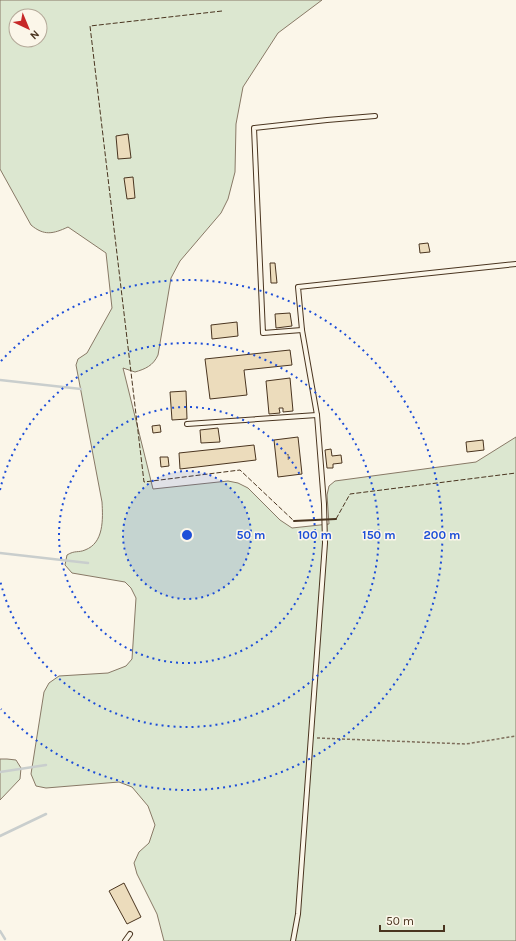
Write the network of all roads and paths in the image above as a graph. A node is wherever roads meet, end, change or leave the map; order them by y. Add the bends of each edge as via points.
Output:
1 (375, 116) dead end
2 (516, 264) edge
3 (302, 330) junction
4 (317, 415) junction
5 (187, 424) dead end
6 (516, 736) edge
7 (311, 738) junction
8 (130, 934) dead end
9 (125, 941) edge
10 (293, 941) edge

1 - 3 lane via 254,128 263,333
2 - 3 lane via 298,287
3 - 4 lane
4 - 5 lane
4 - 7 lane via 325,543
6 - 7 path via 466,744
7 - 10 lane via 298,914
8 - 9 lane

